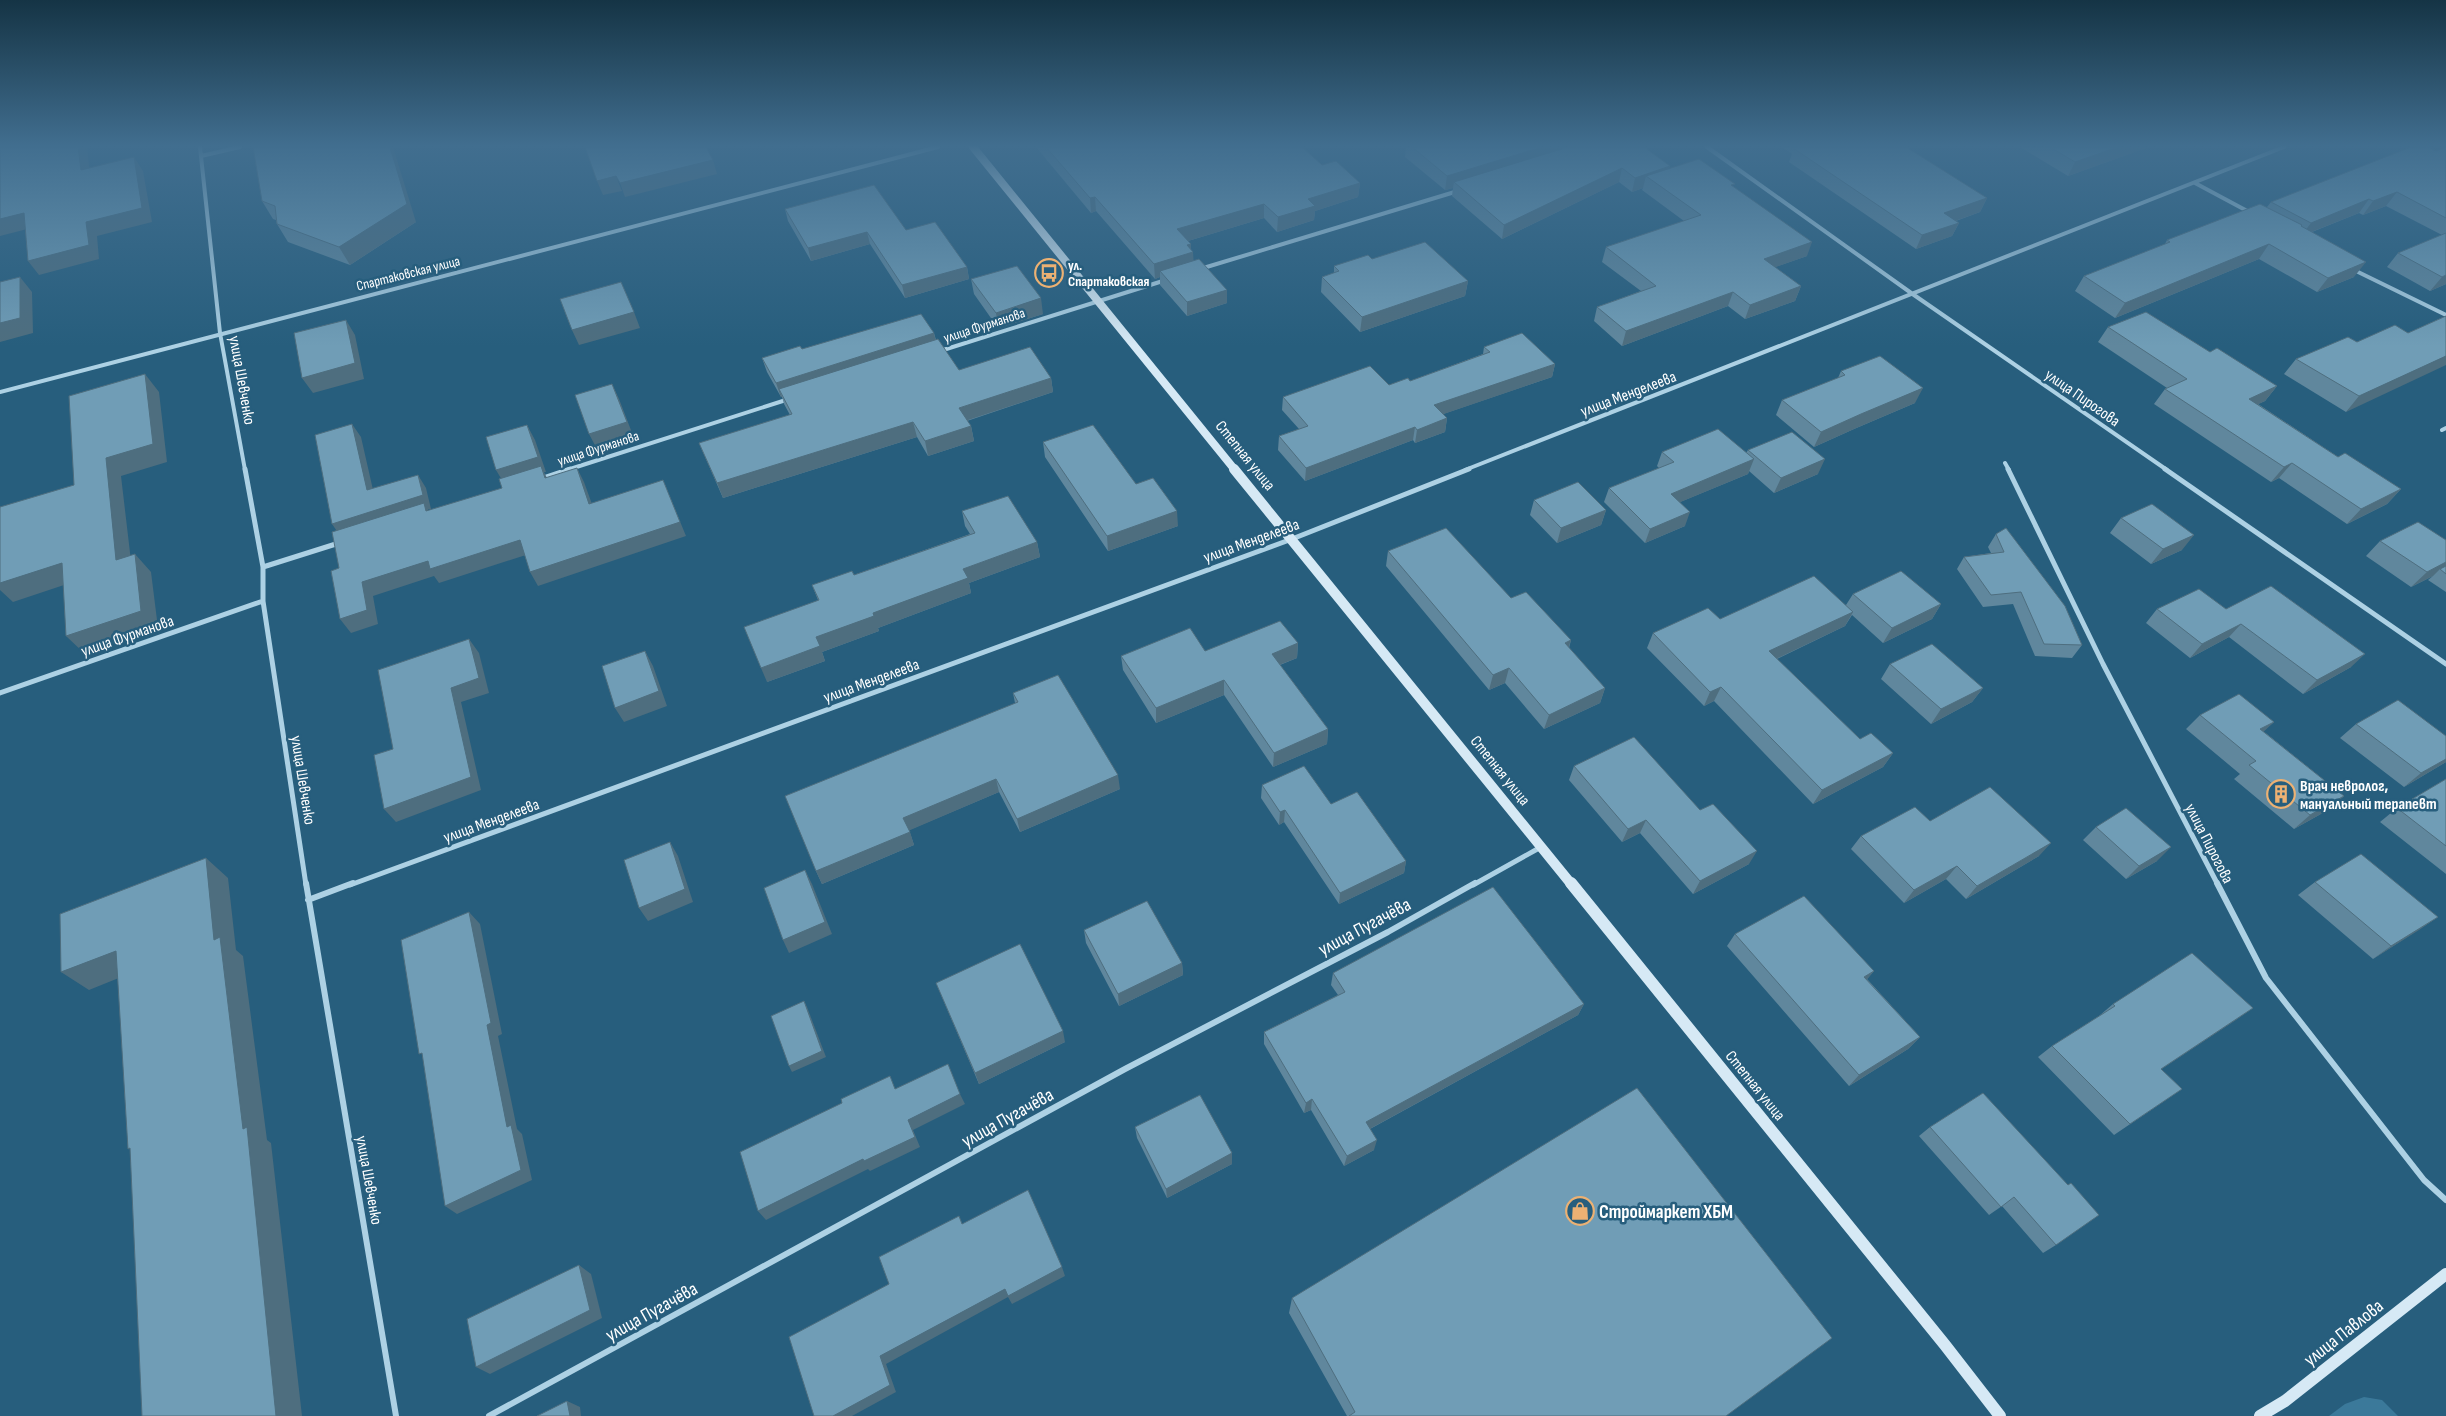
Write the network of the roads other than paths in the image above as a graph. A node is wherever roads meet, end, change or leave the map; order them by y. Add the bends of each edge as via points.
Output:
1 (207, 213) edge
2 (683, 213) edge
3 (1028, 213) edge
4 (1385, 213) edge
5 (1799, 213) edge
6 (2120, 213) edge
7 (2251, 213) edge
8 (2255, 215) edge
9 (2346, 265) edge
10 (1193, 272) edge
11 (1174, 277) edge
12 (1914, 295) junction
13 (1098, 300) junction
14 (2446, 315) edge
15 (220, 333) junction
16 (937, 352) edge
17 (0, 392) edge
18 (795, 397) edge
19 (2006, 463) dead end
20 (539, 479) edge
21 (1292, 539) junction
22 (349, 540) edge
23 (264, 567) junction
24 (263, 601) junction
25 (2446, 664) edge
26 (0, 693) edge
27 (1541, 847) junction
28 (308, 900) junction
29 (2446, 1200) edge
30 (2446, 1274) edge
31 (396, 1416) edge
32 (489, 1416) edge
33 (2000, 1416) edge
34 (2260, 1416) edge

1 - 15 street, улица Шевченко
2 - 15 street, Спартаковская улица
3 - 13 main road, Степная улица
4 - 10 street
5 - 12 street, улица Пирогова
6 - 12 street, улица Менделеева
7 - 8 street
9 - 14 street
11 - 13 street, улица Фурманова
12 - 21 street, улица Менделеева
12 - 25 street, улица Пирогова
13 - 16 street, улица Фурманова
13 - 21 main road, Степная улица
15 - 17 street, Спартаковская улица
15 - 23 street, улица Шевченко
18 - 20 street, улица Фурманова
19 - 29 street, улица Пирогова via 2103,664 2266,978 2424,1180
21 - 27 main road, Степная улица
21 - 28 street, улица Менделеева
22 - 23 street
23 - 24 street, улица Шевченко
24 - 26 street, улица Фурманова
24 - 28 street, улица Шевченко
27 - 32 street, улица Пугачёва via 1388,932 1125,1069
27 - 33 main road, Степная улица
28 - 31 street, улица Шевченко
30 - 34 main road, улица Павлова

